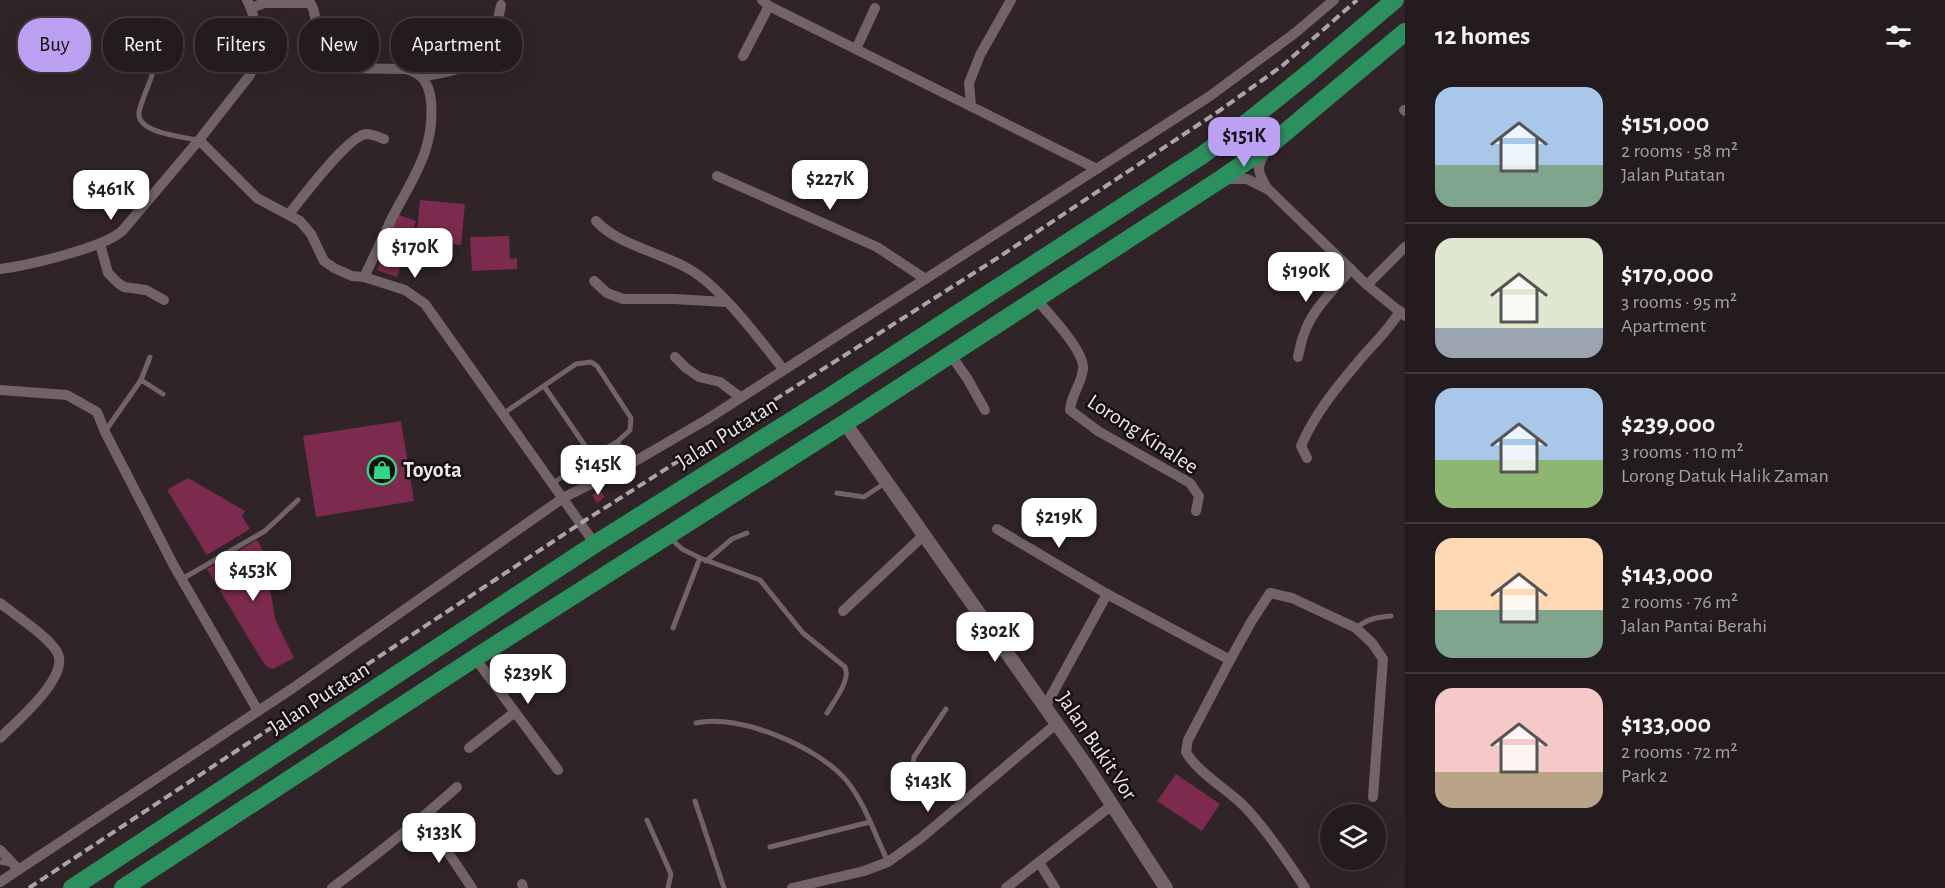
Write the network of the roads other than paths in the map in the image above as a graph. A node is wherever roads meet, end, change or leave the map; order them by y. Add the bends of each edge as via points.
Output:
1 (1011, 0) edge
2 (1334, 0) edge
3 (1395, 0) edge
4 (766, 3) edge
5 (249, 4) edge
6 (501, 5) dead end
7 (875, 8) dead end
8 (1405, 32) edge
9 (856, 49) junction
10 (743, 56) dead end
11 (1311, 71) junction
12 (153, 72) dead end
13 (423, 76) junction
14 (1331, 95) junction
15 (971, 106) junction
16 (384, 139) dead end
17 (199, 140) junction
18 (1270, 145) junction
19 (1097, 169) junction
20 (717, 176) dead end
21 (1221, 179) junction
22 (1269, 190) junction
23 (289, 214) junction
24 (596, 221) dead end
25 (99, 244) junction
26 (1405, 247) edge
27 (0, 269) edge
28 (1351, 269) junction
29 (364, 277) junction
30 (924, 278) junction
31 (594, 281) dead end
32 (1367, 285) junction
33 (1036, 299) junction
34 (164, 300) dead end
35 (726, 302) junction
36 (1402, 314) edge
37 (950, 354) junction
38 (150, 357) dead end
39 (675, 357) dead end
40 (1298, 357) dead end
41 (783, 369) junction
42 (141, 380) junction
43 (544, 386) junction
44 (0, 390) edge
45 (839, 391) junction
46 (163, 394) dead end
47 (740, 397) junction
48 (985, 410) dead end
49 (504, 413) junction
50 (851, 419) junction
51 (105, 432) junction
52 (617, 442) junction
53 (592, 456) junction
54 (1307, 458) dead end
55 (632, 463) junction
56 (886, 482) junction
57 (552, 484) junction
58 (837, 493) dead end
59 (563, 498) junction
60 (298, 500) dead end
61 (1196, 511) dead end
62 (997, 530) dead end
63 (747, 533) dead end
64 (666, 535) junction
65 (924, 535) junction
66 (595, 544) junction
67 (700, 558) junction
68 (706, 561) junction
69 (182, 579) junction
70 (540, 580) junction
71 (1107, 594) junction
72 (0, 603) edge
73 (558, 605) junction
74 (843, 611) dead end
75 (1391, 616) dead end
76 (673, 628) dead end
77 (1356, 628) junction
78 (475, 658) junction
79 (1230, 660) junction
80 (1045, 707) junction
81 (946, 709) dead end
82 (258, 711) junction
83 (515, 712) junction
84 (827, 713) dead end
85 (696, 723) dead end
86 (1056, 724) junction
87 (0, 738) edge
88 (469, 748) dead end
89 (558, 770) dead end
90 (457, 787) dead end
91 (1373, 796) dead end
92 (967, 800) junction
93 (695, 801) dead end
94 (1112, 805) junction
95 (647, 820) dead end
96 (870, 822) junction
97 (416, 824) junction
98 (770, 847) dead end
99 (0, 850) edge
100 (0, 862) edge
101 (888, 862) junction
102 (1039, 862) junction
103 (15, 867) junction
104 (0, 882) edge
105 (72, 888) edge
106 (123, 888) edge
107 (332, 888) edge
108 (472, 888) edge
109 (668, 888) edge
110 (724, 888) edge
111 (792, 888) edge
112 (1006, 888) edge
113 (1055, 888) edge
114 (1166, 888) edge
115 (1305, 888) edge

1 - 15 street via 969,83
2 - 19 street via 1210,96
3 - 11 highway, Jalan Putatan
4 - 9 street
4 - 10 street
5 - 13 street via 310,3 315,51 318,59 331,68 405,69
5 - 17 street via 257,48 250,75
6 - 13 street via 491,43 476,60 462,68
7 - 9 street
8 - 14 highway
9 - 15 street
11 - 14 highway
11 - 45 highway, Jalan Putatan via 1201,156
12 - 17 lane via 139,113 143,123 152,130
13 - 29 street via 430,94 429,140
14 - 18 highway
15 - 19 street
16 - 23 street via 365,134 358,137
17 - 23 street via 258,198
17 - 25 street via 123,230
18 - 21 highway
18 - 22 street via 1258,166
19 - 30 street
20 - 30 street via 877,248
21 - 22 street via 1247,179
21 - 33 highway
22 - 28 street
23 - 29 street via 311,234 324,261 343,273
24 - 35 street via 616,236 691,270
25 - 27 street
25 - 34 street via 108,273 118,284 146,290
26 - 32 street
28 - 32 street
28 - 40 street via 1309,323
29 - 49 street via 405,290 425,304
30 - 41 street
31 - 35 street via 607,293 623,299
32 - 36 street
33 - 37 highway
33 - 61 street, Lorong Kinalee via 1068,336 1084,363 1070,410 1098,431 1190,483 1199,496
35 - 41 street
36 - 54 street via 1320,410 1301,446
37 - 48 street
37 - 50 highway
38 - 42 lane
39 - 47 street via 699,377 720,382
41 - 47 street
42 - 46 lane
42 - 51 lane
43 - 49 lane
43 - 52 lane via 576,364 591,362 597,366 631,418 630,430
43 - 53 lane
44 - 51 street via 67,395 97,412
45 - 50 highway
45 - 66 highway, Jalan Putatan
47 - 55 street
49 - 57 street
50 - 56 street, Jalan Bukit Vor
50 - 64 highway
51 - 69 street
52 - 53 lane
52 - 55 lane
53 - 57 lane
55 - 59 street
56 - 58 lane via 864,497
56 - 65 street, Jalan Bukit Vor
57 - 59 street
59 - 66 street
59 - 82 street
60 - 69 lane via 265,531
62 - 71 street
63 - 68 lane via 732,539
64 - 67 lane
64 - 73 highway
65 - 74 street
65 - 80 street, Jalan Bukit Vor
66 - 70 highway, Jalan Putatan
67 - 68 lane
67 - 76 lane
68 - 84 lane via 760,580 803,633 845,667 846,678
69 - 82 street
70 - 73 highway
70 - 105 highway, Jalan Putatan
71 - 79 street
71 - 80 street
72 - 87 street via 49,641 60,663 51,683
73 - 78 highway
75 - 77 lane via 1365,621
77 - 79 street via 1292,598 1270,593
77 - 91 street via 1383,659
78 - 83 street
78 - 106 highway
79 - 115 street via 1188,740 1186,753 1245,808
80 - 86 street, Jalan Bukit Vor
81 - 92 lane via 914,757 913,765 918,772
82 - 103 street
83 - 88 street
83 - 89 street
85 - 96 lane via 736,723 784,739 815,755 847,781
86 - 92 street
86 - 94 street, Jalan Bukit Vor
90 - 97 street
92 - 101 street
93 - 110 lane
94 - 102 street
94 - 114 street, Jalan Bukit Vor
95 - 109 lane via 671,874
96 - 98 lane
96 - 101 lane
97 - 107 street
97 - 108 street via 433,830
99 - 103 street
100 - 103 lane
101 - 111 street
102 - 112 street
102 - 113 street
103 - 104 street

